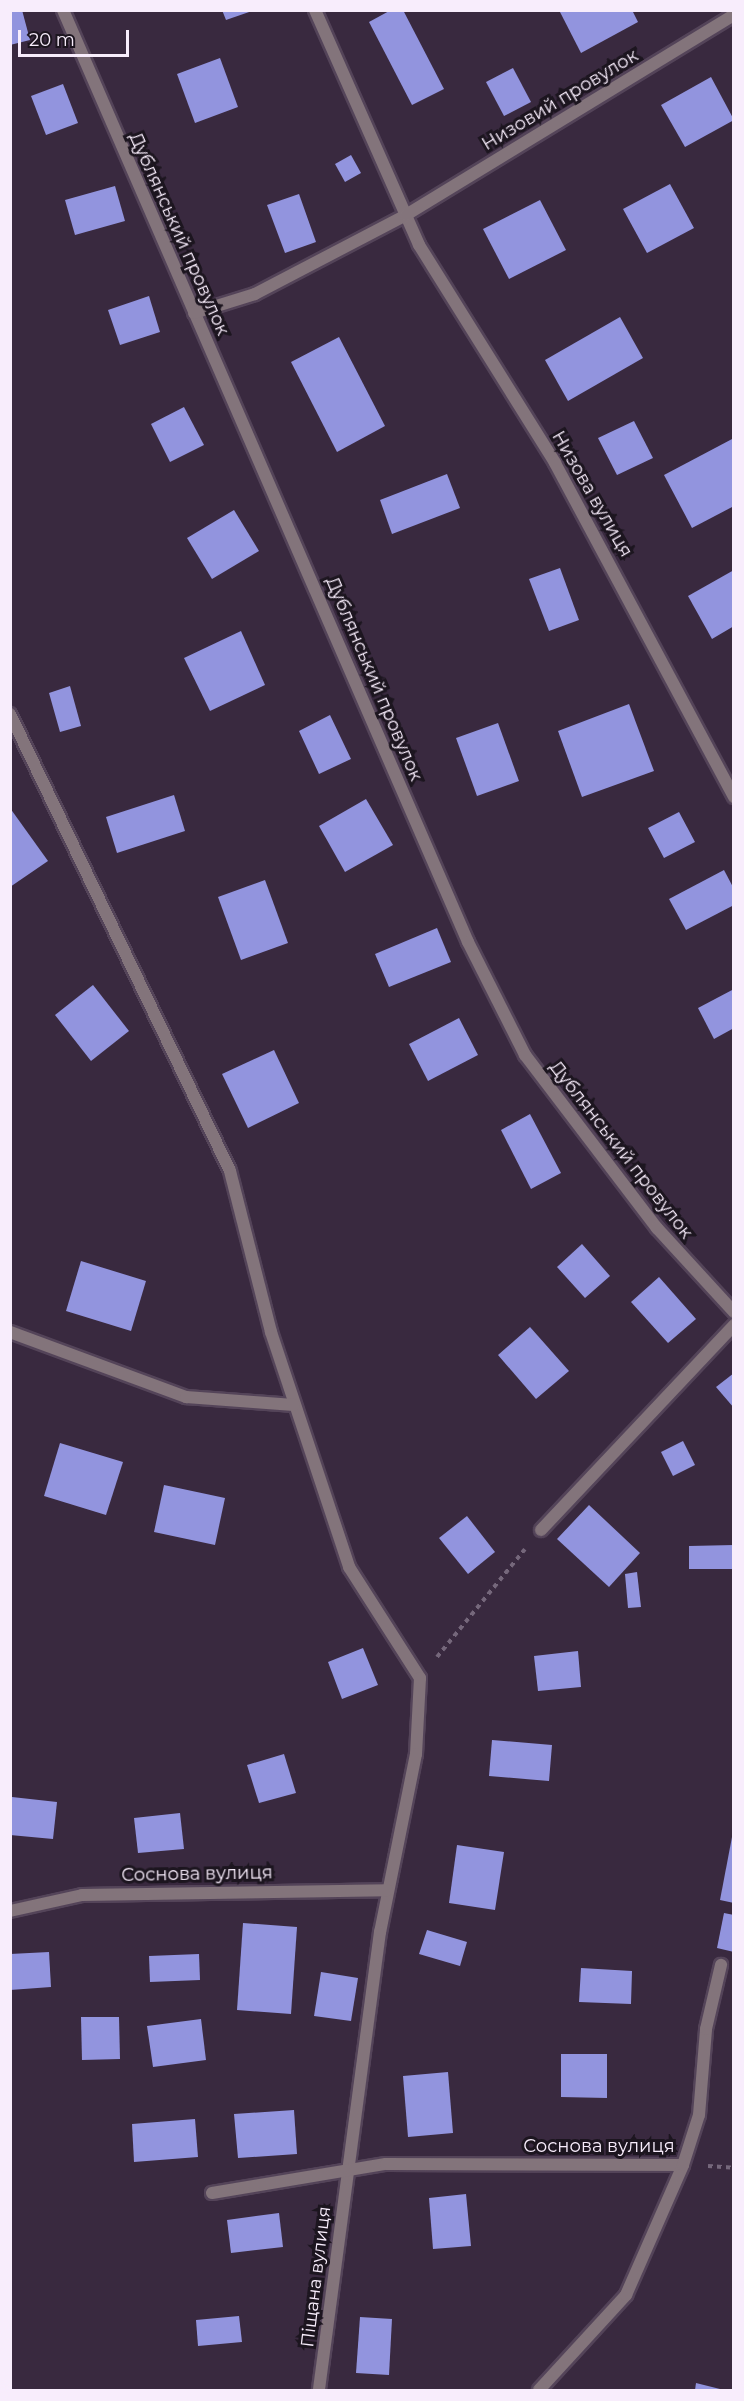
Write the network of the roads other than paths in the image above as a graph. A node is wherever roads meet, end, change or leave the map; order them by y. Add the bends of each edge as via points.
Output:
1 (63, 10) edge
2 (315, 10) edge
3 (734, 15) edge
4 (406, 215) junction
5 (194, 313) junction
6 (10, 714) edge
7 (734, 797) edge
8 (734, 1312) edge
9 (734, 1325) edge
10 (10, 1332) edge
11 (294, 1406) junction
12 (541, 1530) road end
13 (387, 1890) junction
14 (10, 1911) edge
15 (721, 1965) dead end
16 (683, 2165) junction
17 (348, 2169) junction
18 (212, 2193) dead end
19 (319, 2391) edge
20 (539, 2391) edge

1 - 5 street, Дублянський провулок
2 - 4 street, Низова вулиця
3 - 4 street, Низовий провулок
4 - 5 street via 255,294
4 - 7 street, Низова вулиця via 555,463
5 - 8 street, Дублянський провулок via 468,942 525,1055 657,1228
6 - 11 street via 230,1171
9 - 12 street
10 - 11 street via 186,1397
11 - 13 street via 348,1567 420,1678 416,1754
13 - 14 street, Соснова вулиця via 82,1895
13 - 17 street
15 - 16 street, Соснова вулиця via 706,2029 699,2115
16 - 17 street, Соснова вулиця
16 - 20 street via 626,2295
17 - 18 street, Соснова вулиця
17 - 19 street, Піщана вулиця

